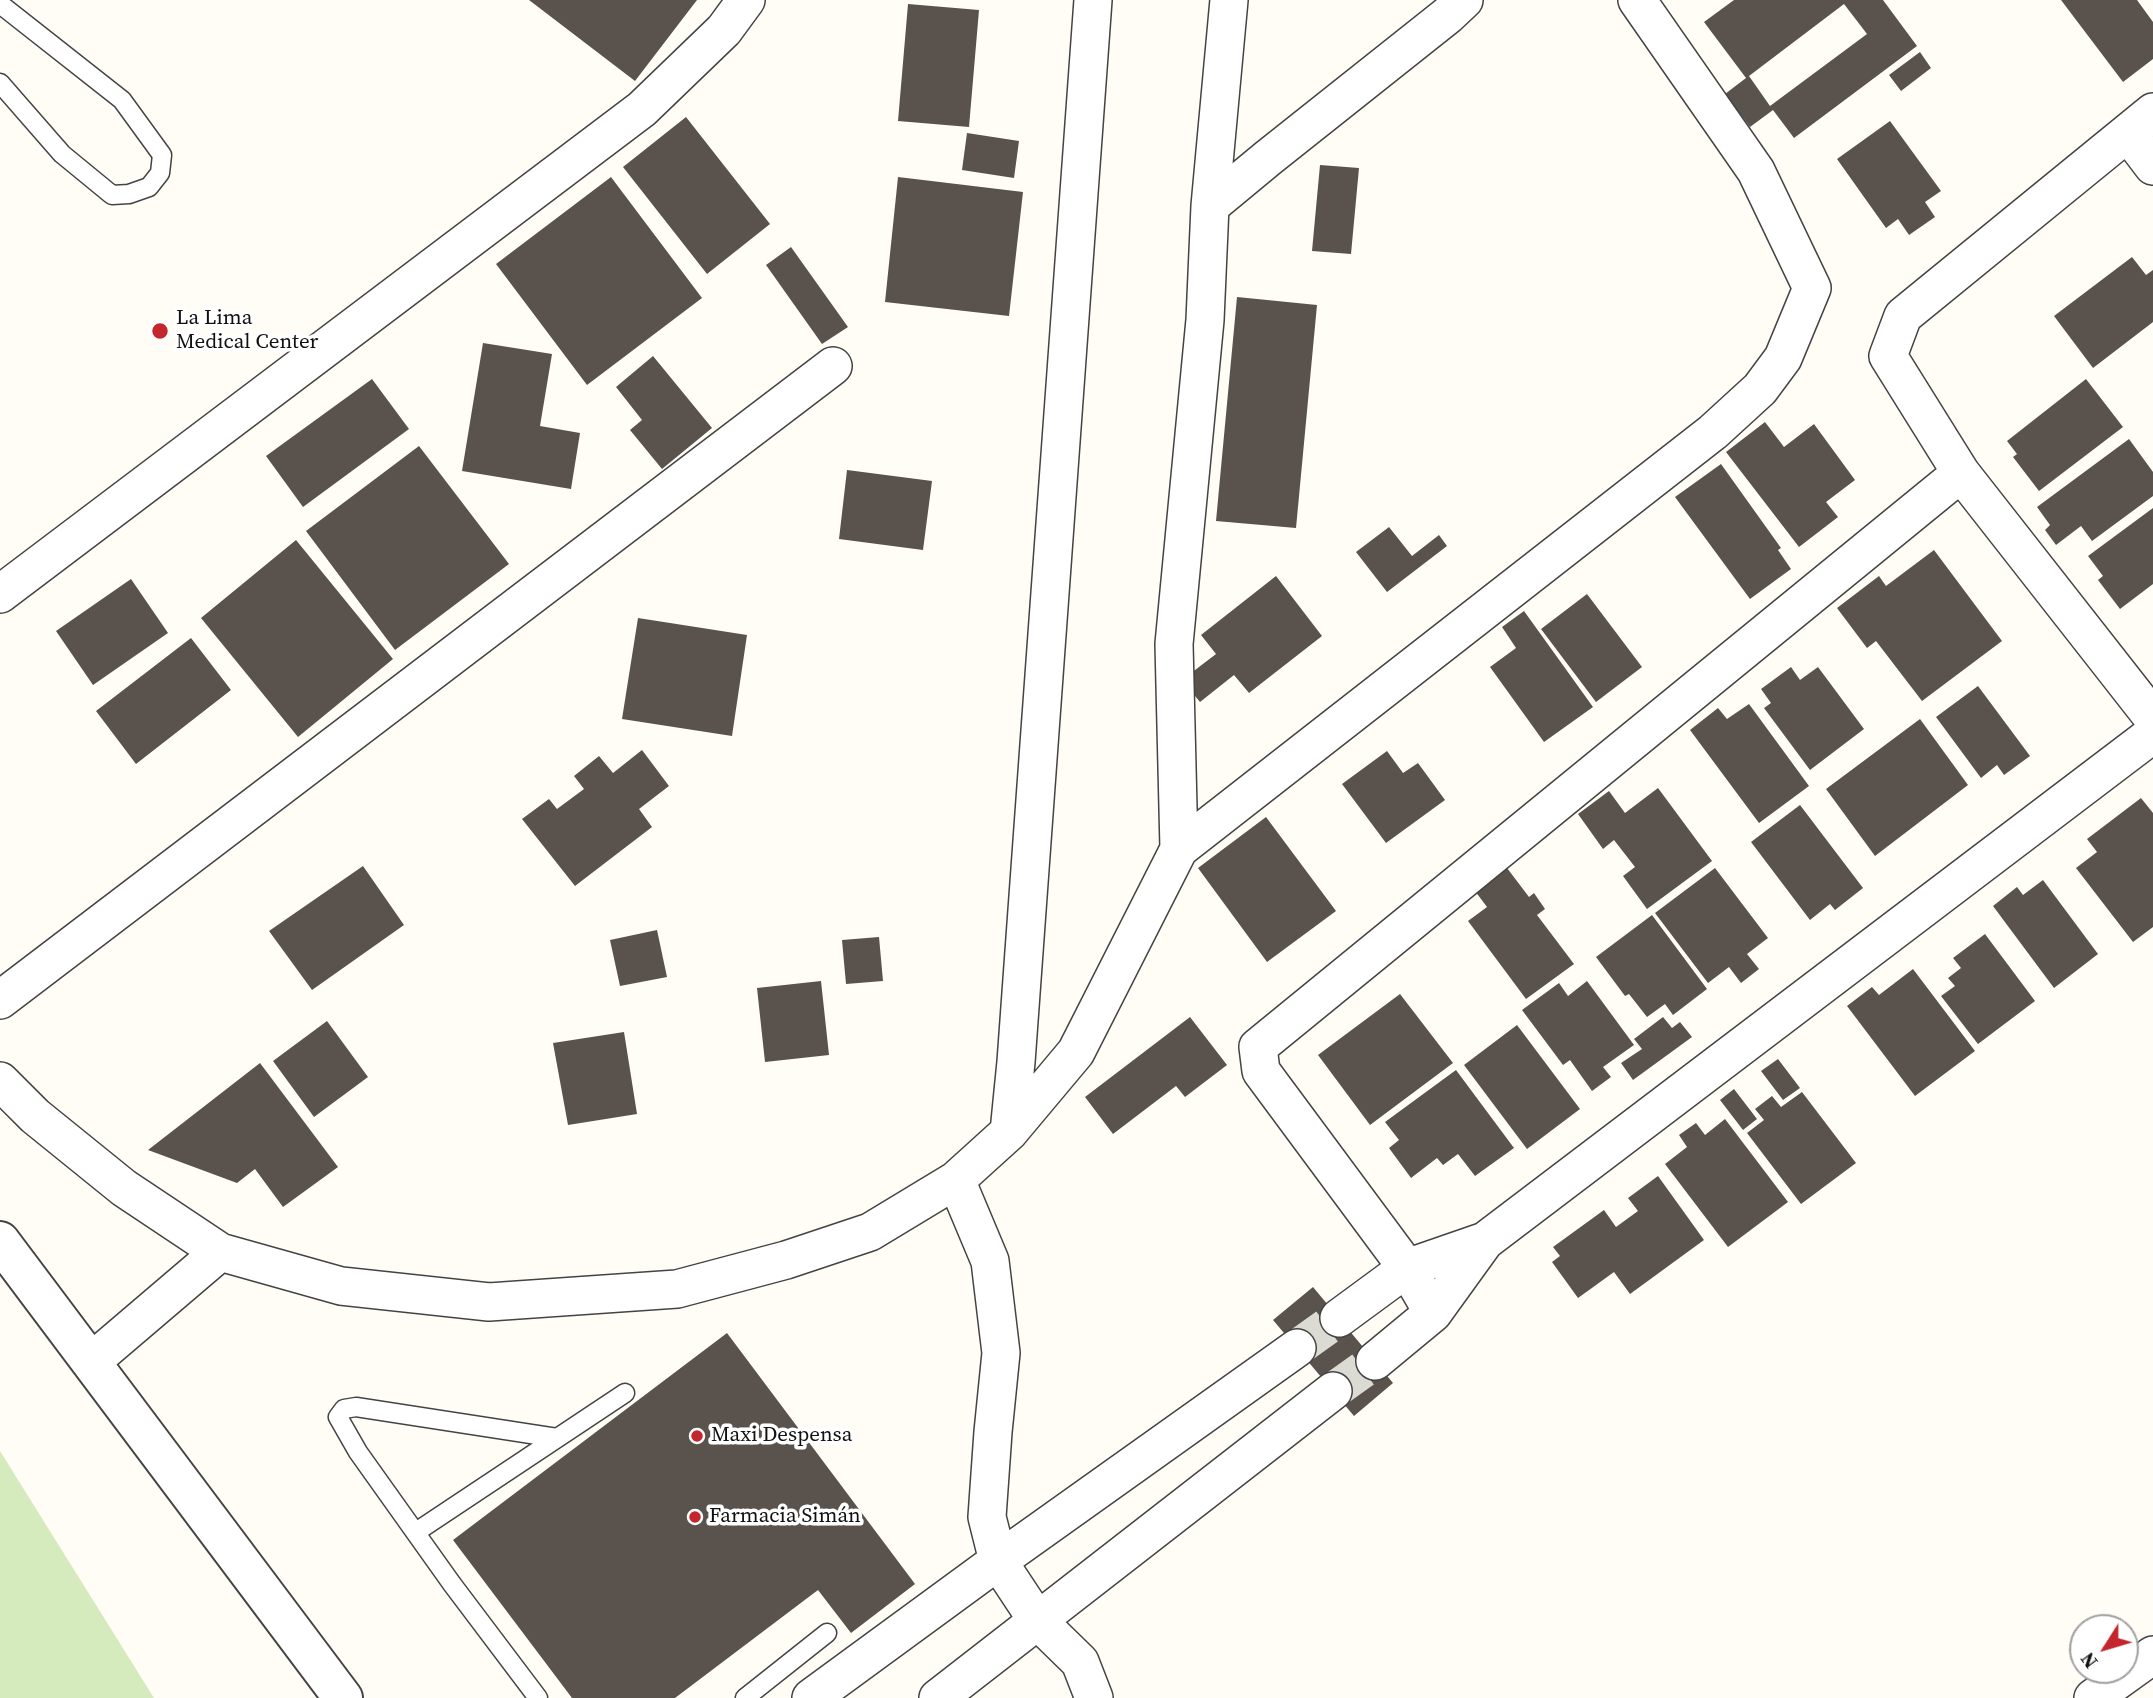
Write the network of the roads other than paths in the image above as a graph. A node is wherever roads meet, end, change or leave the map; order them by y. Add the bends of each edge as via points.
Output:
1 (747, 0) edge
2 (1093, 0) edge
3 (1229, 0) edge
4 (1464, 0) edge
5 (1637, 0) edge
6 (0, 4) edge
7 (0, 83) edge
8 (2141, 123) edge
9 (2153, 166) edge
10 (1210, 206) junction
11 (832, 366) dead end
12 (1961, 473) junction
13 (0, 594) edge
14 (2153, 718) edge
15 (2153, 734) edge
16 (1179, 849) junction
17 (0, 1000) edge
18 (0, 1081) edge
19 (1009, 1132) junction
20 (956, 1180) junction
21 (0, 1241) edge
22 (1485, 1241) junction
23 (220, 1252) junction
24 (1407, 1268) junction
25 (1433, 1313) junction
26 (1339, 1318) tunnel mouth
27 (1375, 1361) tunnel mouth
28 (91, 1362) junction
29 (625, 1393) dead end
30 (1209, 1411) junction
31 (557, 1438) junction
32 (1245, 1460) junction
33 (416, 1532) junction
34 (998, 1561) junction
35 (1037, 1620) junction
36 (827, 1633) dead end
37 (2153, 1655) edge
38 (343, 1698) edge
39 (538, 1698) edge
40 (745, 1698) edge
41 (811, 1698) edge
42 (938, 1698) edge
43 (1094, 1698) edge
44 (2093, 1698) edge

1 - 13 street via 724,30 642,109
2 - 19 street
3 - 10 street
4 - 10 street
5 - 16 street via 1756,171 1811,288 1783,358 1760,389 1713,432
6 - 7 lane via 122,100 162,155 160,173 149,187 112,195 62,154
8 - 9 street
8 - 12 street via 1903,316 1888,356
10 - 16 street via 1205,320 1174,644
11 - 17 street
12 - 14 street
12 - 24 street via 1258,1047 1261,1071
15 - 22 street
16 - 19 street via 1076,1052
18 - 23 street via 35,1116 124,1188
19 - 20 street
20 - 23 street via 870,1232 677,1289 489,1302 341,1286
20 - 34 street via 990,1261 1001,1353 987,1517
21 - 28 street
22 - 24 street
22 - 25 street
23 - 28 street
24 - 25 street
24 - 26 street
25 - 27 street
28 - 38 street
29 - 31 lane
30 - 32 street
30 - 32 street via 1284,1357 1319,1402
30 - 34 street
31 - 33 lane
31 - 33 lane via 344,1409 338,1417 358,1452
32 - 35 street
33 - 39 lane
34 - 35 street
34 - 41 street
35 - 42 street
35 - 43 street via 1080,1662
36 - 40 lane
37 - 44 street

